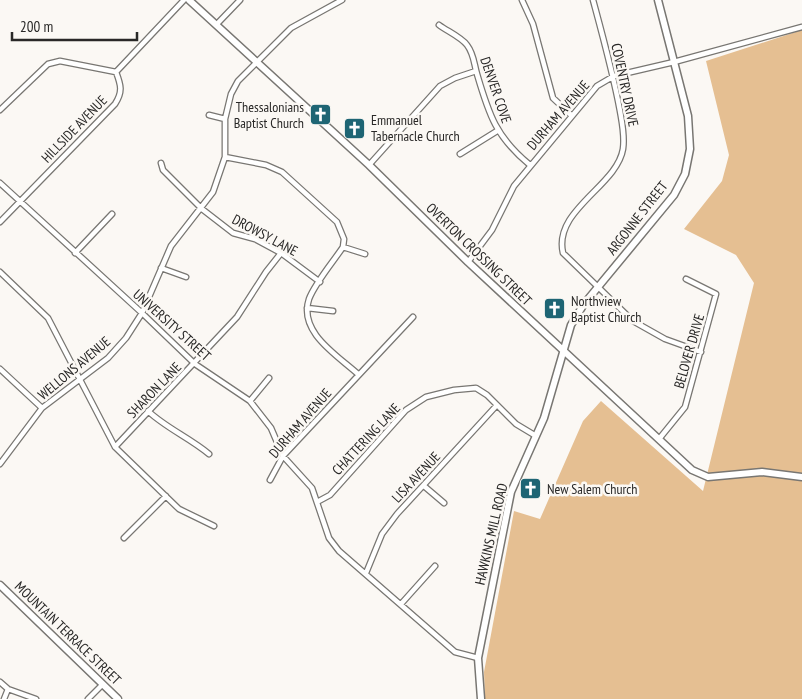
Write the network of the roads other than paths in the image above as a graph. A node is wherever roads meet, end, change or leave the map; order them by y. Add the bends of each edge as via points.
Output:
1 (184, 0) edge
2 (189, 0) edge
3 (240, 0) edge
4 (342, 0) edge
5 (522, 0) edge
6 (593, 0) edge
7 (658, 0) edge
8 (216, 25) junction
9 (439, 25) dead end
10 (802, 27) edge
11 (674, 62) junction
12 (256, 63) junction
13 (476, 71) junction
14 (116, 72) junction
15 (614, 76) junction
16 (0, 110) edge
17 (209, 114) dead end
18 (571, 115) junction
19 (225, 119) junction
20 (497, 131) junction
21 (460, 154) dead end
22 (225, 157) junction
23 (161, 163) dead end
24 (369, 165) junction
25 (530, 165) junction
26 (0, 183) edge
27 (19, 202) junction
28 (202, 209) junction
29 (112, 214) dead end
30 (0, 222) edge
31 (343, 247) junction
32 (76, 253) junction
33 (281, 253) junction
34 (365, 254) dead end
35 (468, 262) junction
36 (161, 268) junction
37 (0, 272) edge
38 (186, 277) dead end
39 (686, 279) dead end
40 (320, 282) junction
41 (598, 288) junction
42 (307, 308) junction
43 (333, 311) dead end
44 (142, 313) junction
45 (412, 317) dead end
46 (564, 352) junction
47 (701, 352) junction
48 (195, 364) junction
49 (0, 369) edge
50 (358, 374) junction
51 (80, 378) junction
52 (269, 378) dead end
53 (250, 401) junction
54 (497, 405) junction
55 (42, 408) junction
56 (148, 411) junction
57 (536, 436) junction
58 (659, 439) junction
59 (115, 446) junction
60 (209, 454) dead end
61 (283, 456) junction
62 (0, 464) edge
63 (802, 477) edge
64 (270, 480) dead end
65 (424, 486) junction
66 (166, 496) junction
67 (317, 502) junction
68 (444, 503) dead end
69 (214, 526) dead end
70 (124, 538) dead end
71 (435, 566) dead end
72 (366, 573) junction
73 (0, 585) edge
74 (401, 604) junction
75 (478, 658) junction
76 (0, 682) edge
77 (104, 684) junction
78 (8, 689) junction
79 (4, 699) edge
80 (36, 699) edge
81 (88, 699) edge
82 (118, 699) edge
83 (481, 699) edge

1 - 14 street
2 - 8 street, OVERTON CROSSING STREET
3 - 8 street
4 - 12 street, WELLONS AVENUE via 291,28
5 - 18 street via 533,24 553,98
6 - 15 street, COVENTRY DRIVE
7 - 11 street, ARGONNE STREET
8 - 12 street, OVERTON CROSSING STREET
9 - 13 street, DENVER COVE via 466,44 473,55
10 - 11 street, DURHAM AVENUE
11 - 15 street, DURHAM AVENUE
11 - 41 street, ARGONNE STREET via 688,116 690,149 685,174 674,195
12 - 19 street, WELLONS AVENUE via 238,81
12 - 24 street, OVERTON CROSSING STREET
13 - 20 street, DENVER COVE
13 - 24 street via 440,86
14 - 16 street via 60,61 48,64
14 - 27 street, HILLSIDE AVENUE via 121,87 115,104
15 - 18 street, DURHAM AVENUE via 597,86
15 - 41 street, COVENTRY DRIVE via 624,137 623,151 616,166 567,224 560,240 563,253
17 - 19 street
18 - 25 street, DURHAM AVENUE
19 - 22 street, WELLONS AVENUE
20 - 21 street
20 - 25 street, DENVER COVE
22 - 28 street, WELLONS AVENUE via 213,192
22 - 31 street via 266,165 282,172 337,222 344,239
23 - 28 street, DROWSY LANE via 163,170
24 - 35 street, OVERTON CROSSING STREET
25 - 35 street, DURHAM AVENUE via 514,186 492,230
26 - 27 street, UNIVERSITY STREET
27 - 30 street, HILLSIDE AVENUE
27 - 32 street, UNIVERSITY STREET
28 - 33 street, DROWSY LANE via 234,233 255,239
28 - 36 street, WELLONS AVENUE via 170,246
29 - 32 street
31 - 34 street
31 - 40 street
32 - 44 street, UNIVERSITY STREET
33 - 40 street, DROWSY LANE
33 - 48 street, SHARON LANE via 237,317
35 - 46 street, OVERTON CROSSING STREET
36 - 38 street
36 - 44 street, WELLONS AVENUE
37 - 51 street via 48,318
39 - 47 street, BELOVER DRIVE via 716,294
40 - 42 street
41 - 46 street, ARGONNE STREET via 571,325
41 - 47 street, COVENTRY DRIVE via 633,321 665,339
42 - 43 street
42 - 50 street via 310,326 318,338
44 - 48 street, UNIVERSITY STREET
44 - 51 street, WELLONS AVENUE via 108,358
45 - 50 street, DURHAM AVENUE
46 - 57 street, HAWKINS MILL ROAD
46 - 58 street, OVERTON CROSSING STREET
47 - 58 street, BELOVER DRIVE via 685,406
48 - 53 street, UNIVERSITY STREET
48 - 56 street, SHARON LANE
49 - 55 street
50 - 61 street, DURHAM AVENUE
51 - 55 street, WELLONS AVENUE
51 - 59 street
52 - 53 street
53 - 61 street, UNIVERSITY STREET via 271,428
54 - 57 street, CHATTERING LANE via 516,424
54 - 65 street, LISA AVENUE
54 - 67 street, CHATTERING LANE via 476,388 426,397 406,410 330,495
55 - 62 street, WELLONS AVENUE
56 - 59 street, SHARON LANE
56 - 60 street
57 - 75 street, HAWKINS MILL ROAD via 511,492
58 - 63 street, OVERTON CROSSING STREET via 692,470 708,477 762,472
59 - 66 street
61 - 64 street, DURHAM AVENUE
61 - 67 street, UNIVERSITY STREET via 312,488
65 - 68 street
65 - 72 street, LISA AVENUE via 382,534
66 - 69 street via 180,509
66 - 70 street
67 - 72 street, UNIVERSITY STREET via 329,538 340,552
71 - 74 street
72 - 74 street, UNIVERSITY STREET
73 - 77 street, MOUNTAIN TERRACE STREET
74 - 75 street, UNIVERSITY STREET via 455,652
75 - 83 street, HAWKINS MILL ROAD
76 - 78 street
77 - 81 street
77 - 82 street, MOUNTAIN TERRACE STREET
78 - 79 street
78 - 80 street

